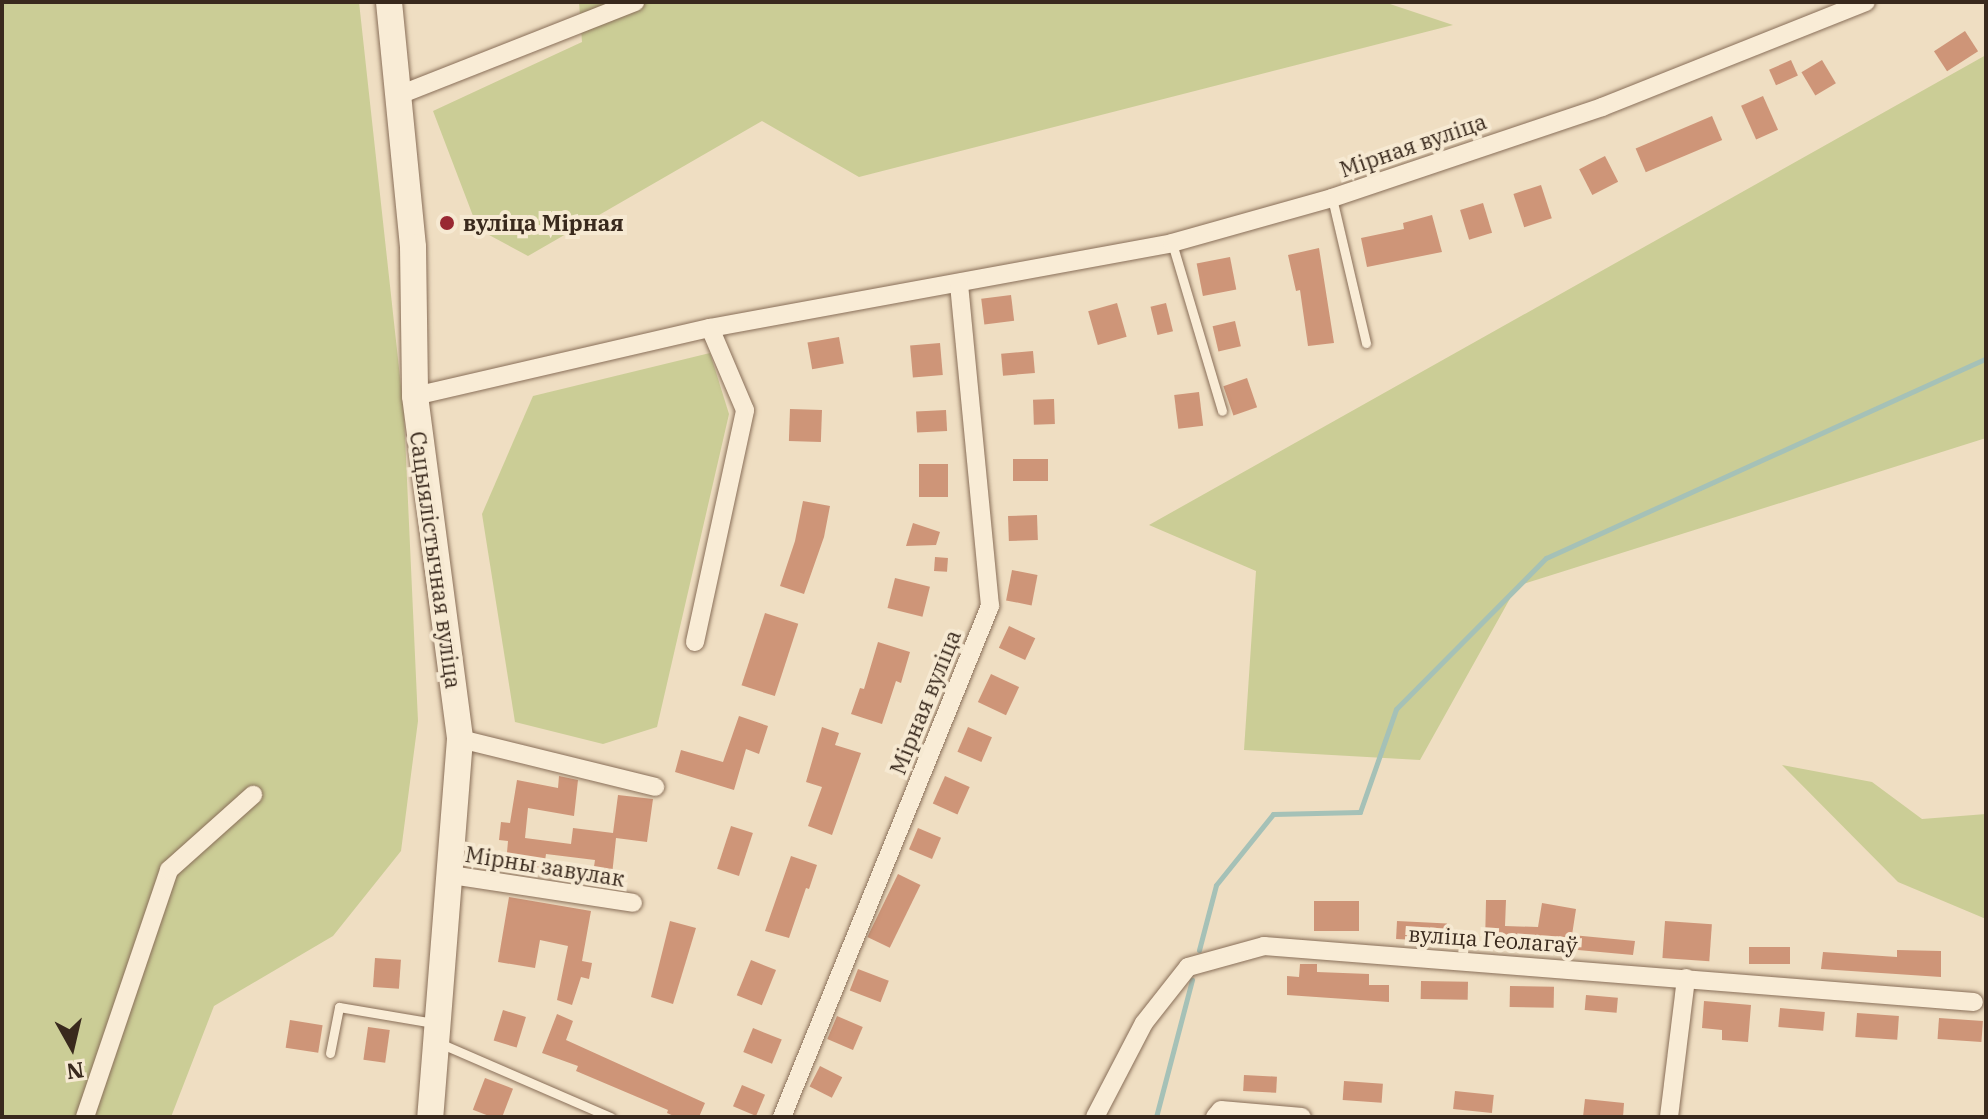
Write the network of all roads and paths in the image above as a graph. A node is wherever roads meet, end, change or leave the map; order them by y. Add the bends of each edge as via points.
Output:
1 (389, 2) edge
2 (635, 2) edge
3 (1866, 2) edge
4 (399, 95) junction
5 (1332, 198) junction
6 (1172, 243) junction
7 (959, 283) junction
8 (710, 328) junction
9 (1366, 343) dead end
10 (415, 396) junction
11 (1222, 411) dead end
12 (695, 642) dead end
13 (460, 739) junction
14 (655, 787) dead end
15 (253, 795) dead end
16 (451, 875) junction
17 (633, 903) dead end
18 (1686, 978) junction
19 (1974, 1002) dead end
20 (437, 1032) junction
21 (330, 1053) dead end
22 (85, 1117) edge
23 (430, 1117) edge
24 (610, 1117) edge
25 (782, 1117) edge
26 (1095, 1117) edge
27 (1215, 1117) edge
28 (1302, 1117) edge
29 (1669, 1117) edge

1 - 4 main road, Сацыялістычная вуліца
2 - 4 street
3 - 5 street, Мірная вуліца via 1602,107
4 - 10 main road, Сацыялістычная вуліца via 413,247
5 - 6 street, Мірная вуліца
5 - 9 lane
6 - 7 street, Мірная вуліца
6 - 11 lane
7 - 8 street, Мірная вуліца
7 - 25 street, Мірная вуліца via 990,606
8 - 10 street, Мірная вуліца
8 - 12 street via 745,410
10 - 13 main road, Сацыялістычная вуліца
13 - 14 street
13 - 16 main road, Сацыялістычная вуліца
15 - 22 street via 169,870
16 - 17 street, Мірны завулак
16 - 20 main road, Сацыялістычная вуліца
18 - 19 street, вуліца Геолагаў
18 - 26 street, вуліца Геолагаў via 1264,946 1188,967 1144,1023
18 - 29 street
20 - 21 lane via 339,1007
20 - 23 main road, Сацыялістычная вуліца
20 - 24 lane
27 - 28 street via 1221,1110

